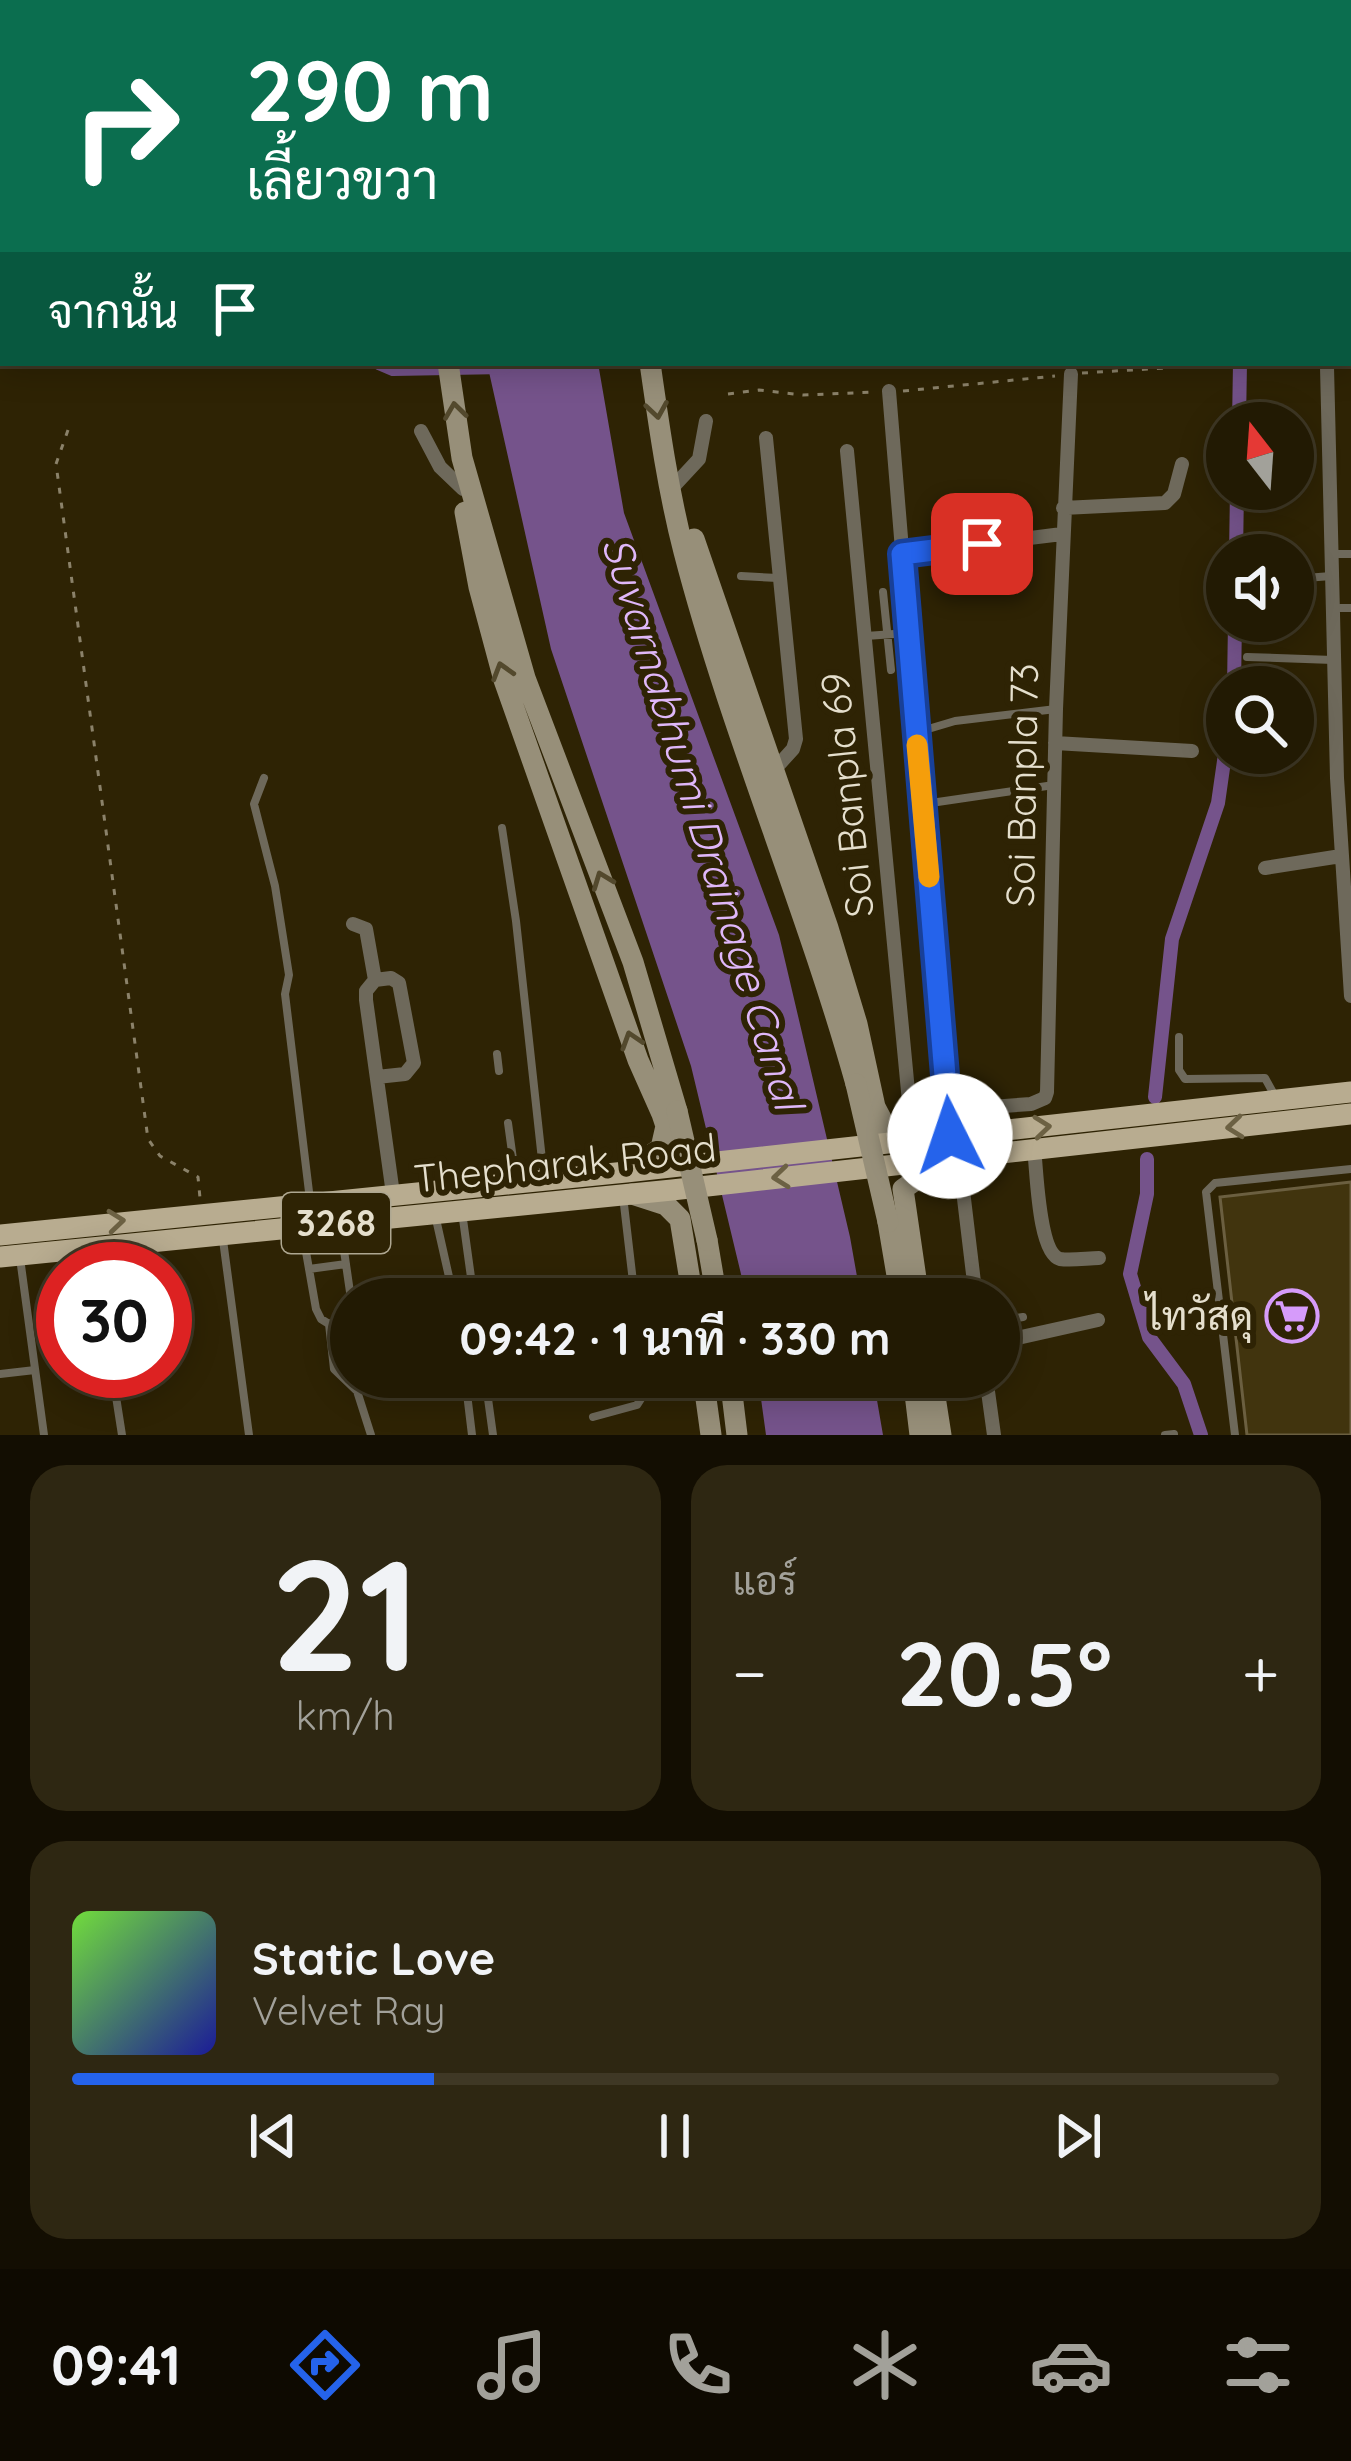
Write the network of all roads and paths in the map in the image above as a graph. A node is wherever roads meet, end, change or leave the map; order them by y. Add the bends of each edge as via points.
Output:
1 (448, 366) edge
2 (650, 366) edge
3 (1199, 366) edge
4 (1271, 366) edge
5 (1351, 366) edge
6 (1327, 367) junction
7 (1071, 374) junction
8 (889, 392) junction
9 (728, 394) dead end
10 (706, 421) dead end
11 (68, 430) dead end
12 (421, 431) dead end
13 (766, 438) dead end
14 (847, 451) dead end
15 (1182, 464) dead end
16 (463, 471) junction
17 (668, 472) junction
18 (1064, 508) junction
19 (1063, 534) junction
20 (902, 554) junction
21 (1331, 554) junction
22 (1351, 554) edge
23 (741, 576) dead end
24 (1331, 576) junction
25 (1314, 577) edge
26 (778, 578) junction
27 (883, 592) dead end
28 (1332, 608) junction
29 (1351, 608) edge
30 (908, 633) junction
31 (887, 635) junction
32 (865, 636) junction
33 (1246, 657) dead end
34 (1333, 660) junction
35 (891, 670) dead end
36 (1343, 706) edge
37 (1056, 709) junction
38 (916, 733) junction
39 (1055, 743) junction
40 (1192, 751) dead end
41 (773, 770) junction
42 (1344, 777) edge
43 (264, 778) dead end
44 (1054, 785) junction
45 (922, 804) junction
46 (1345, 827) edge
47 (502, 828) dead end
48 (1341, 856) junction
49 (1265, 868) dead end
50 (1347, 894) edge
51 (353, 924) dead end
52 (375, 980) junction
53 (1351, 996) edge
54 (1179, 1036) dead end
55 (497, 1054) dead end
56 (500, 1071) dead end
57 (377, 1077) junction
58 (1351, 1092) edge
59 (1276, 1100) junction
60 (948, 1110) junction
61 (1351, 1114) edge
62 (508, 1123) dead end
63 (912, 1133) junction
64 (949, 1147) junction
65 (1034, 1149) junction
66 (887, 1154) junction
67 (1351, 1169) edge
68 (544, 1179) junction
69 (516, 1182) junction
70 (626, 1186) junction
71 (393, 1194) junction
72 (310, 1202) junction
73 (462, 1210) junction
74 (202, 1212) junction
75 (434, 1213) junction
76 (340, 1222) junction
77 (302, 1226) junction
78 (0, 1234) edge
79 (222, 1234) junction
80 (180, 1242) edge
81 (10, 1256) edge
82 (1100, 1258) dead end
83 (346, 1264) junction
84 (309, 1269) junction
85 (348, 1278) edge
86 (449, 1278) edge
87 (471, 1278) edge
88 (633, 1278) edge
89 (690, 1278) edge
90 (713, 1278) edge
91 (897, 1278) edge
92 (916, 1278) edge
93 (972, 1278) edge
94 (1023, 1317) dead end
95 (1020, 1318) edge
96 (1097, 1320) dead end
97 (329, 1324) joint
98 (1020, 1337) edge
99 (35, 1370) junction
100 (0, 1374) edge
101 (116, 1398) edge
102 (468, 1398) edge
103 (488, 1398) edge
104 (641, 1398) edge
105 (706, 1398) edge
106 (733, 1398) edge
107 (916, 1398) edge
108 (935, 1398) edge
109 (989, 1398) edge
110 (592, 1417) dead end
111 (1174, 1434) edge
112 (44, 1435) edge
113 (122, 1435) edge
114 (250, 1435) edge
115 (371, 1435) edge
116 (472, 1435) edge
117 (493, 1435) edge
118 (711, 1435) edge
119 (737, 1435) edge
120 (920, 1435) edge
121 (941, 1435) edge
122 (994, 1435) edge
123 (1165, 1435) edge
124 (1235, 1435) edge

16 -> 1 main road
2 -> 17 main road
3 - 7 path
4 - 6 path
5 - 6 path
6 - 21 street
7 - 8 path
7 - 18 street, Soi Banpla 73
8 - 9 path
8 - 20 street
10 - 17 street via 700,459
11 - 74 path via 56,464 148,1139 160,1156 198,1177
12 - 16 street via 440,467
13 - 26 street
14 - 32 street, Soi Banpla 69
15 - 18 street via 1166,503
70 -> 16 main road via 661,1148 666,1126 504,680 475,568
90 -> 16 main road, bridge via 677,1111 633,962 525,678
17 - 41 main road
17 - 91 main road, bridge via 702,616 824,970
18 - 19 street, Soi Banpla 73
19 - 20 street
19 - 37 street, Soi Banpla 73
20 - 30 street
21 - 22 lane
21 - 24 street
23 - 26 lane
24 - 25 lane
24 - 28 street
26 - 41 street via 796,739
27 - 31 lane
28 - 29 lane
28 - 34 street
30 - 31 lane
30 - 38 street
31 - 32 lane
31 - 35 lane
32 - 63 street, Soi Banpla 69
33 - 34 lane
34 - 36 street
36 - 42 street
37 - 38 lane
37 - 39 street, Soi Banpla 73
38 - 45 street
39 - 40 street
39 - 44 street, Soi Banpla 73
41 - 63 main road via 857,1024 875,1107 885,1126
42 - 46 street
43 - 72 lane via 254,804 289,974
44 - 45 lane
44 - 60 street, Soi Banpla 73 via 1045,1098
45 - 60 street
46 - 48 street
47 - 68 lane
48 - 49 street
48 - 50 street
50 - 53 street
51 - 52 street via 366,928
52 - 57 street via 365,1000
52 - 57 street via 399,983 414,1063 405,1074
54 - 59 lane via 1185,1079 1265,1078
55 - 56 lane
57 - 71 street
58 - 59 main road, Thepharak Road / 3268
64 -> 59 main road, Thepharak Road / 3268
60 - 64 street
61 -> 65 main road, Thepharak Road / 3268
62 - 69 lane
63 - 64 main road
64 - 65 main road, Thepharak Road / 3268
64 - 66 main road, Thepharak Road / 3268
64 - 92 main road via 903,1189
64 - 93 street
65 - 82 street via 1050,1252
66 -> 70 main road, Thepharak Road / 3268, bridge via 672,1190
66 - 70 main road, Thepharak Road / 3268, bridge via 667,1167
67 - 124 lane via 1215,1184 1206,1192
68 - 69 main road, Thepharak Road / 3268
68 - 70 main road, Thepharak Road / 3268
69 - 71 main road, Thepharak Road / 3268
70 - 73 main road, Thepharak Road / 3268
70 - 88 lane
70 - 89 main road via 680,1219
71 - 72 main road, Thepharak Road / 3268
72 - 74 main road, Thepharak Road / 3268
73 - 75 main road, Thepharak Road / 3268
73 - 87 lane
78 -> 74 main road, Thepharak Road / 3268
75 - 76 main road, Thepharak Road / 3268
75 - 86 lane
76 - 77 main road, Thepharak Road / 3268
76 - 83 lane
77 - 79 main road, Thepharak Road / 3268
77 - 84 lane
79 - 80 main road, Thepharak Road / 3268
79 - 114 lane
81 - 99 lane
83 - 84 lane
83 - 85 lane
84 - 97 lane via 316,1309
94 - 95 lane
96 - 98 street
97 - 115 lane via 334,1369 357,1391
99 - 100 lane
99 - 112 lane
101 - 113 lane
102 - 116 lane
103 - 117 lane
104 - 110 lane
105 - 118 main road
106 - 119 main road
107 - 120 main road
108 - 121 main road
109 - 122 street
111 - 123 lane

